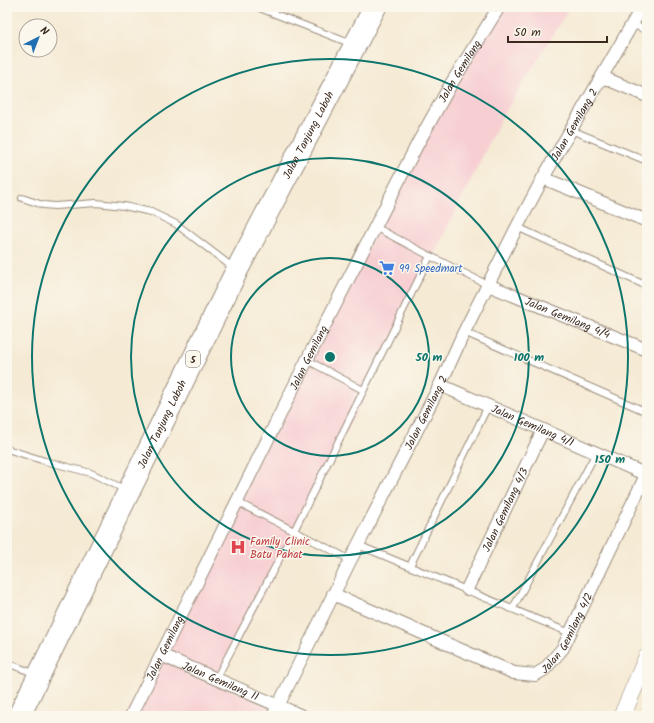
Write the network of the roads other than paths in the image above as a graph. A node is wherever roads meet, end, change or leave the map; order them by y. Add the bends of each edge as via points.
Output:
1 (257, 7) edge
2 (375, 7) edge
3 (499, 7) edge
4 (642, 7) edge
5 (632, 24) junction
6 (647, 31) edge
7 (355, 45) junction
8 (602, 77) junction
9 (647, 96) edge
10 (571, 130) junction
11 (647, 161) edge
12 (543, 178) junction
13 (22, 198) dead end
14 (647, 221) edge
15 (375, 227) junction
16 (517, 227) junction
17 (430, 256) junction
18 (237, 270) junction
19 (488, 284) junction
20 (647, 286) edge
21 (464, 332) junction
22 (647, 350) edge
23 (307, 360) junction
24 (440, 385) junction
25 (363, 390) junction
26 (488, 406) junction
27 (647, 412) edge
28 (543, 430) junction
29 (7, 449) edge
30 (596, 453) junction
31 (646, 475) edge
32 (129, 492) junction
33 (237, 502) junction
34 (294, 531) junction
35 (358, 545) junction
36 (351, 560) junction
37 (410, 566) junction
38 (467, 589) junction
39 (333, 594) junction
40 (514, 608) junction
41 (570, 633) junction
42 (161, 655) junction
43 (647, 657) edge
44 (7, 663) edge
45 (40, 675) junction
46 (216, 678) junction
47 (275, 711) edge
48 (20, 716) edge
49 (131, 716) edge
50 (302, 716) edge
51 (622, 716) edge

1 - 7 lane
2 - 7 highway, Jalan Tanjung Laboh / 5
3 - 15 street, Jalan Gemilang via 425,130
4 - 5 street, Jalan Gemilang 2
5 - 6 lane
5 - 8 street, Jalan Gemilang 2
7 - 18 highway, Jalan Tanjung Laboh / 5
8 - 9 street
8 - 10 street, Jalan Gemilang 2
10 - 11 lane
10 - 12 street, Jalan Gemilang 2
12 - 14 street
12 - 16 street, Jalan Gemilang 2
13 - 18 lane via 44,205 96,203 151,212 176,224
15 - 17 lane
15 - 23 street, Jalan Gemilang
16 - 19 street, Jalan Gemilang 2
16 - 20 lane
17 - 19 lane
17 - 25 lane
18 - 32 highway, Jalan Tanjung Laboh / 5
19 - 21 street, Jalan Gemilang 2
19 - 22 street, Jalan Gemilang 4/4
21 - 24 street, Jalan Gemilang 2
21 - 27 lane
23 - 25 lane
23 - 33 street, Jalan Gemilang
24 - 26 street, Jalan Gemilang 4/1
24 - 35 street, Jalan Gemilang 2
25 - 34 lane
26 - 28 street, Jalan Gemilang 4/1
26 - 37 lane
28 - 30 street, Jalan Gemilang 4/1
28 - 38 street, Jalan Gemilang 4/3
29 - 32 lane via 90,473
30 - 31 street, Jalan Gemilang 4/1
30 - 40 lane
31 - 41 street, Jalan Gemilang 4/2
32 - 45 highway, Jalan Tanjung Laboh / 5
33 - 34 lane
33 - 42 street, Jalan Gemilang
34 - 36 lane
34 - 46 lane
35 - 36 street, Jalan Gemilang 2
35 - 37 lane
36 - 39 street, Jalan Gemilang 2
37 - 38 lane
38 - 40 lane
39 - 41 street, Jalan Gemilang 4/2 via 514,673 534,675 545,668 563,648
39 - 47 street, Jalan Gemilang 2
40 - 41 lane
42 - 46 street, Jalan Gemilang 11
42 - 49 street, Jalan Gemilang
43 - 51 street
44 - 45 lane
45 - 48 highway, Jalan Tanjung Laboh / 5
46 - 47 street, Jalan Gemilang 11
47 - 50 street, Jalan Gemilang 11

